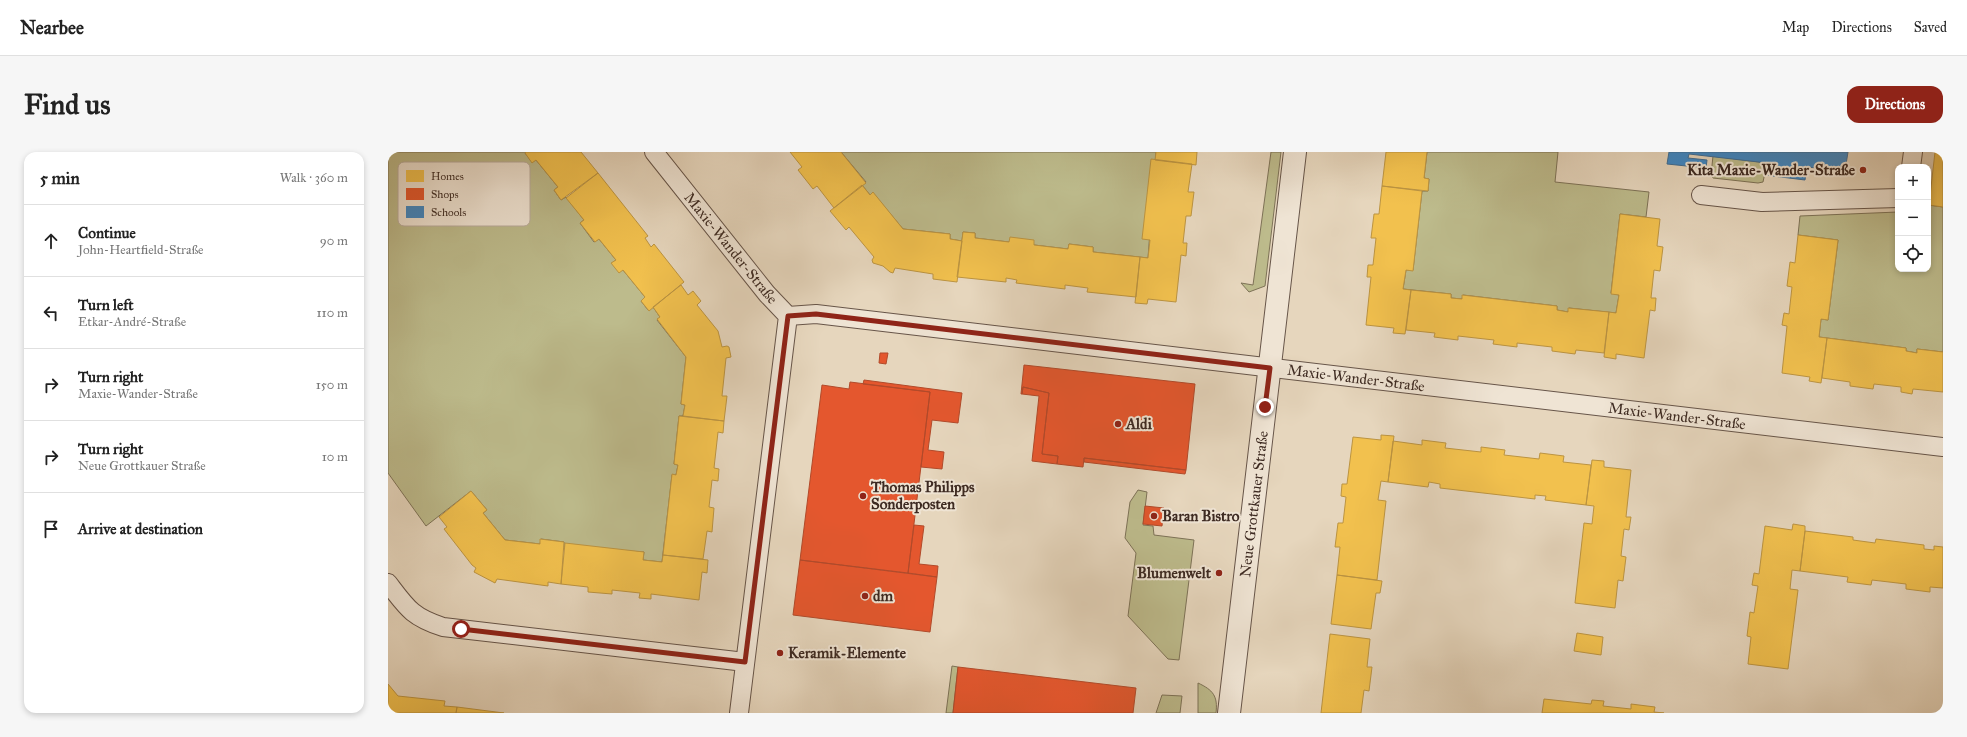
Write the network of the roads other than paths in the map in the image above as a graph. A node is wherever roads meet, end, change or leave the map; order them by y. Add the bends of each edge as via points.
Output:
1 (654, 152) edge
2 (1295, 152) edge
3 (1913, 152) edge
4 (1911, 164) edge
5 (1701, 195) dead end
6 (1895, 198) edge
7 (788, 316) junction
8 (1270, 368) junction
9 (1943, 447) edge
10 (388, 584) edge
11 (745, 662) junction
12 (739, 713) edge
13 (1229, 713) edge

1 - 7 street, Maxie-Wander-Straße via 767,294
2 - 8 street, Neue Grottkauer Straße
3 - 4 street
5 - 6 street via 1762,202
7 - 8 street, Maxie-Wander-Straße via 816,314
7 - 11 street
8 - 9 street, Maxie-Wander-Straße
8 - 13 street, Neue Grottkauer Straße
10 - 11 street via 410,612 443,627
11 - 12 street

